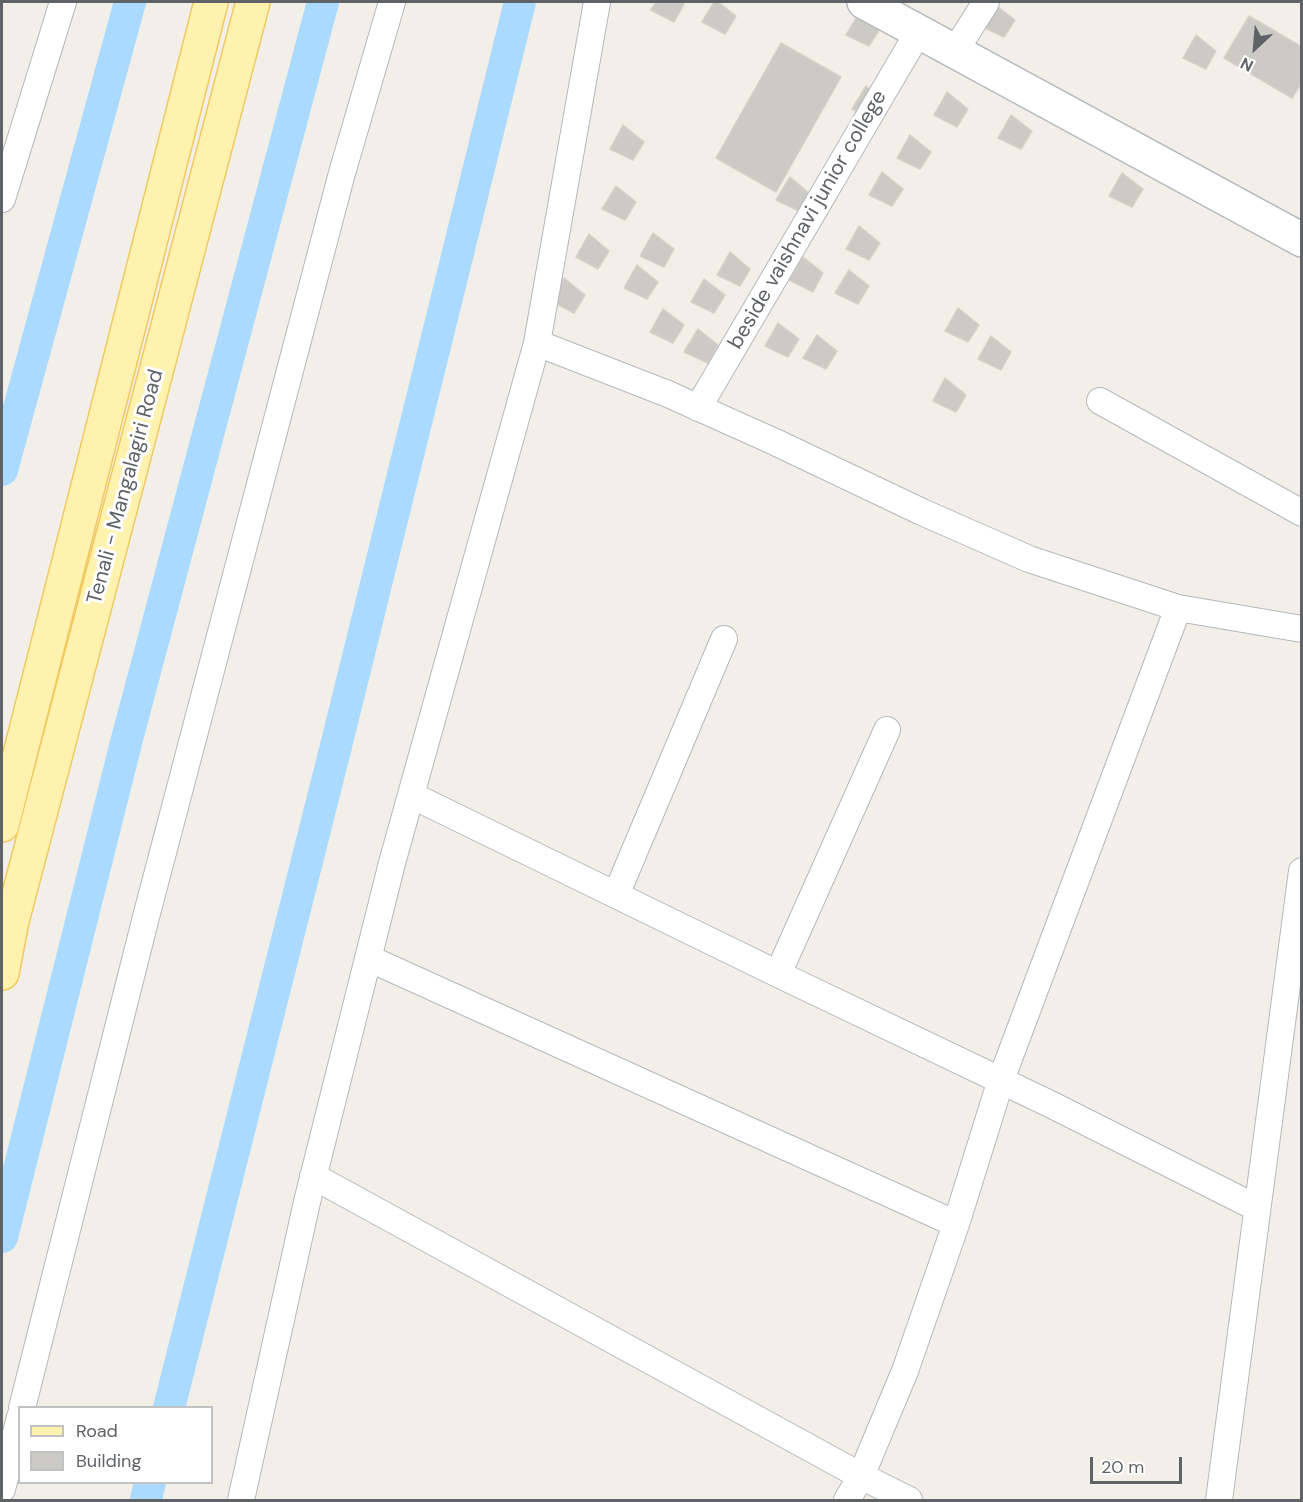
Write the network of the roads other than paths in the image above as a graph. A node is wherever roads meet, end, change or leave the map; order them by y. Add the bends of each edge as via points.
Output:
1 (63, 2) edge
2 (211, 2) edge
3 (253, 2) edge
4 (392, 2) edge
5 (597, 2) edge
6 (864, 2) edge
7 (986, 2) edge
8 (919, 31) junction
9 (955, 51) junction
10 (2, 200) edge
11 (1302, 240) edge
12 (537, 344) junction
13 (1100, 401) dead end
14 (698, 408) junction
15 (1302, 513) edge
16 (1178, 608) junction
17 (1302, 629) edge
18 (724, 639) dead end
19 (887, 730) dead end
20 (411, 795) junction
21 (2, 825) edge
22 (1302, 871) edge
23 (616, 895) junction
24 (368, 958) junction
25 (2, 968) edge
26 (778, 974) junction
27 (1000, 1080) junction
28 (313, 1176) junction
29 (1257, 1208) junction
30 (956, 1224) junction
31 (22, 1406) edge
32 (18, 1425) edge
33 (861, 1476) junction
34 (2, 1489) edge
35 (241, 1500) edge
36 (847, 1500) edge
37 (909, 1500) edge
38 (1219, 1500) edge

1 - 10 street
2 - 21 main road, Tenali - Mangalagiri Road
3 - 25 main road, Tenali - Mangalagiri Road
4 - 31 street via 342,173 170,825
5 - 12 street
6 - 8 street
7 - 9 street
8 - 9 street
8 - 14 street, beside vaishnavi junior college
9 - 11 street
12 - 14 street
12 - 20 street
13 - 15 street
14 - 16 street via 1029,559
16 - 17 street
16 - 27 street
18 - 23 street
19 - 26 street
20 - 23 street
20 - 24 street
22 - 29 street
23 - 26 street
24 - 28 street
24 - 30 street
26 - 27 street
27 - 29 street
27 - 30 street
28 - 33 street
28 - 35 street
29 - 38 street
30 - 33 street via 905,1371
32 - 34 street
33 - 36 street
33 - 37 street

